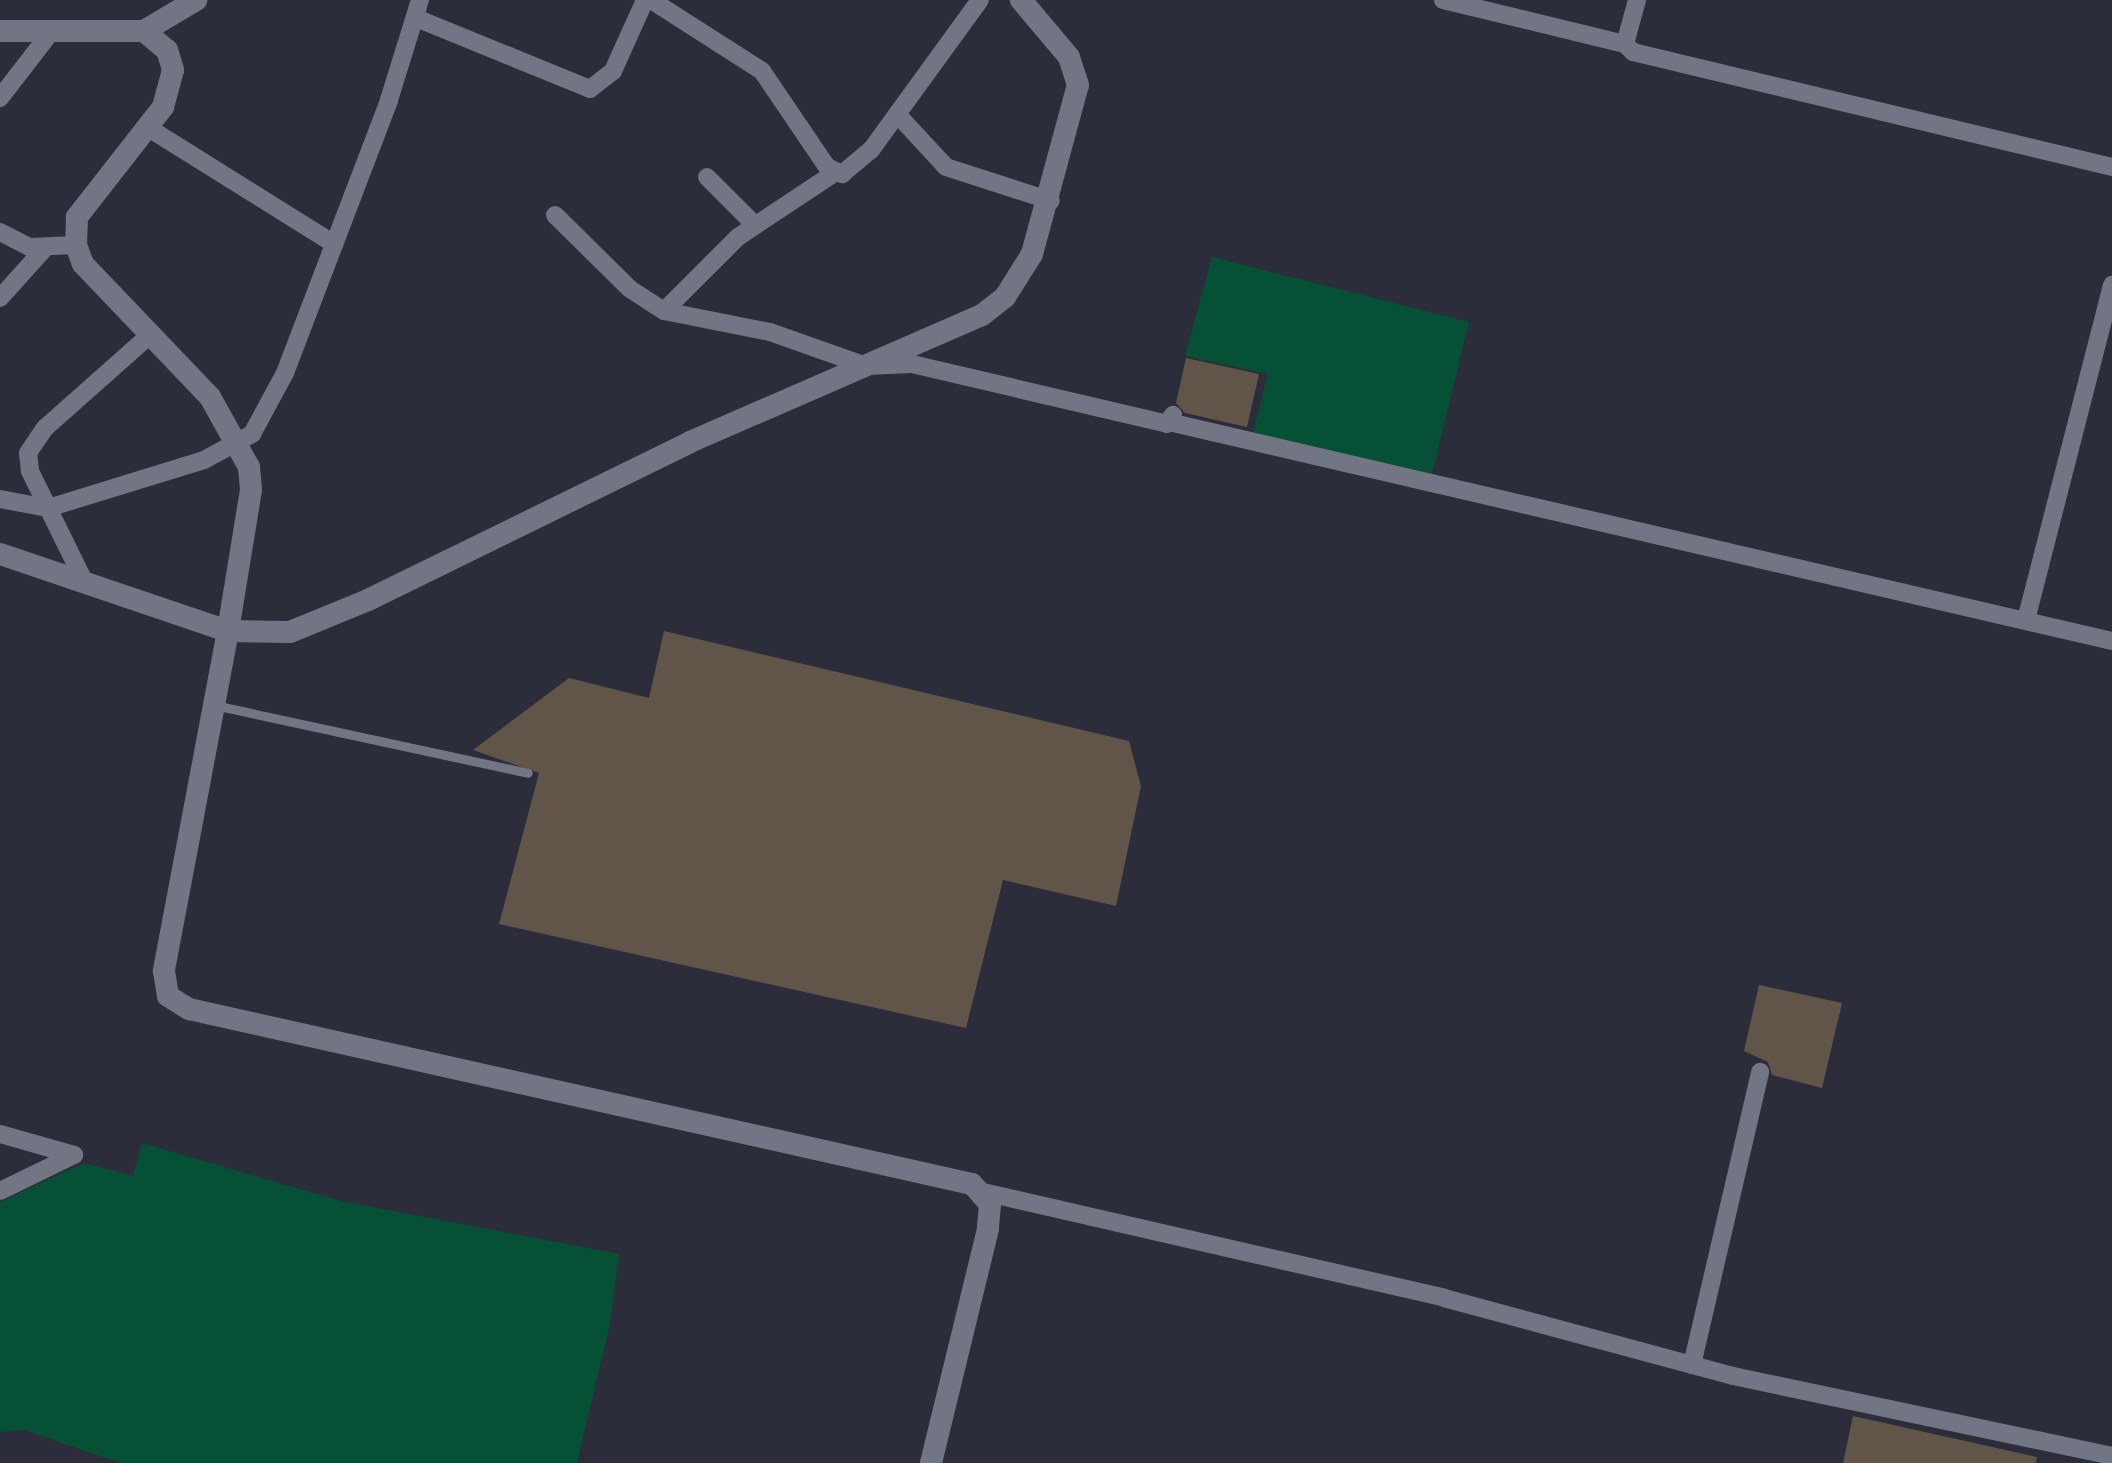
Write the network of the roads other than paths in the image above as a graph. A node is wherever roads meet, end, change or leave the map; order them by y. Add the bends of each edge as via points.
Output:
1 (196, 0) edge
2 (648, 0) edge
3 (980, 0) edge
4 (1020, 0) edge
5 (1443, 0) edge
6 (1637, 0) edge
7 (418, 9) edge
8 (0, 31) edge
9 (51, 32) junction
10 (144, 32) junction
11 (1626, 44) junction
12 (0, 98) edge
13 (898, 114) junction
14 (146, 127) junction
15 (2112, 166) edge
16 (836, 172) junction
17 (707, 177) dead end
18 (1051, 200) junction
19 (555, 215) dead end
20 (755, 225) junction
21 (0, 232) edge
22 (334, 244) junction
23 (76, 245) junction
24 (45, 248) junction
25 (2112, 286) edge
26 (0, 298) edge
27 (664, 311) junction
28 (151, 334) junction
29 (866, 366) junction
30 (240, 445) junction
31 (0, 499) edge
32 (48, 508) junction
33 (0, 554) edge
34 (85, 582) junction
35 (2026, 620) junction
36 (228, 631) junction
37 (2112, 641) edge
38 (214, 705) junction
39 (528, 773) dead end
40 (1760, 1072) dead end
41 (0, 1134) edge
42 (0, 1191) edge
43 (984, 1192) junction
44 (1692, 1365) junction
45 (2112, 1456) edge
46 (931, 1463) edge

1 - 10 street
2 - 7 street via 614,71 590,89
2 - 16 street via 762,71
3 - 13 street
4 - 18 street via 1076,70 1074,111
5 - 11 street
6 - 11 street
7 - 22 street
8 - 9 street
9 - 10 street
9 - 12 street
10 - 14 street via 167,50 173,70 163,106
11 - 15 street via 1633,52
13 - 16 street via 861,162
13 - 18 street via 946,168
14 - 22 street
14 - 23 street via 78,216
16 - 20 street
17 - 20 street
18 - 29 street via 1032,254 1005,297 948,332
19 - 27 street via 630,290
20 - 27 street
21 - 24 street
22 - 30 street via 279,386
23 - 24 street
23 - 28 street via 83,264
24 - 26 street
25 - 35 street
27 - 29 street via 770,332
28 - 30 street via 210,396
28 - 32 street via 32,443 26,461
29 - 35 street via 912,364 1173,419
29 - 36 street via 690,442 313,624 270,634
30 - 32 street
30 - 36 street via 251,490
31 - 32 street
32 - 34 street
33 - 34 street
34 - 36 street
35 - 37 street
36 - 38 street
38 - 39 lane
38 - 43 street via 164,971 168,996 190,1010 961,1180
40 - 44 street
41 - 42 street via 74,1155
43 - 44 street via 1444,1298
43 - 46 street via 988,1228
44 - 45 street

